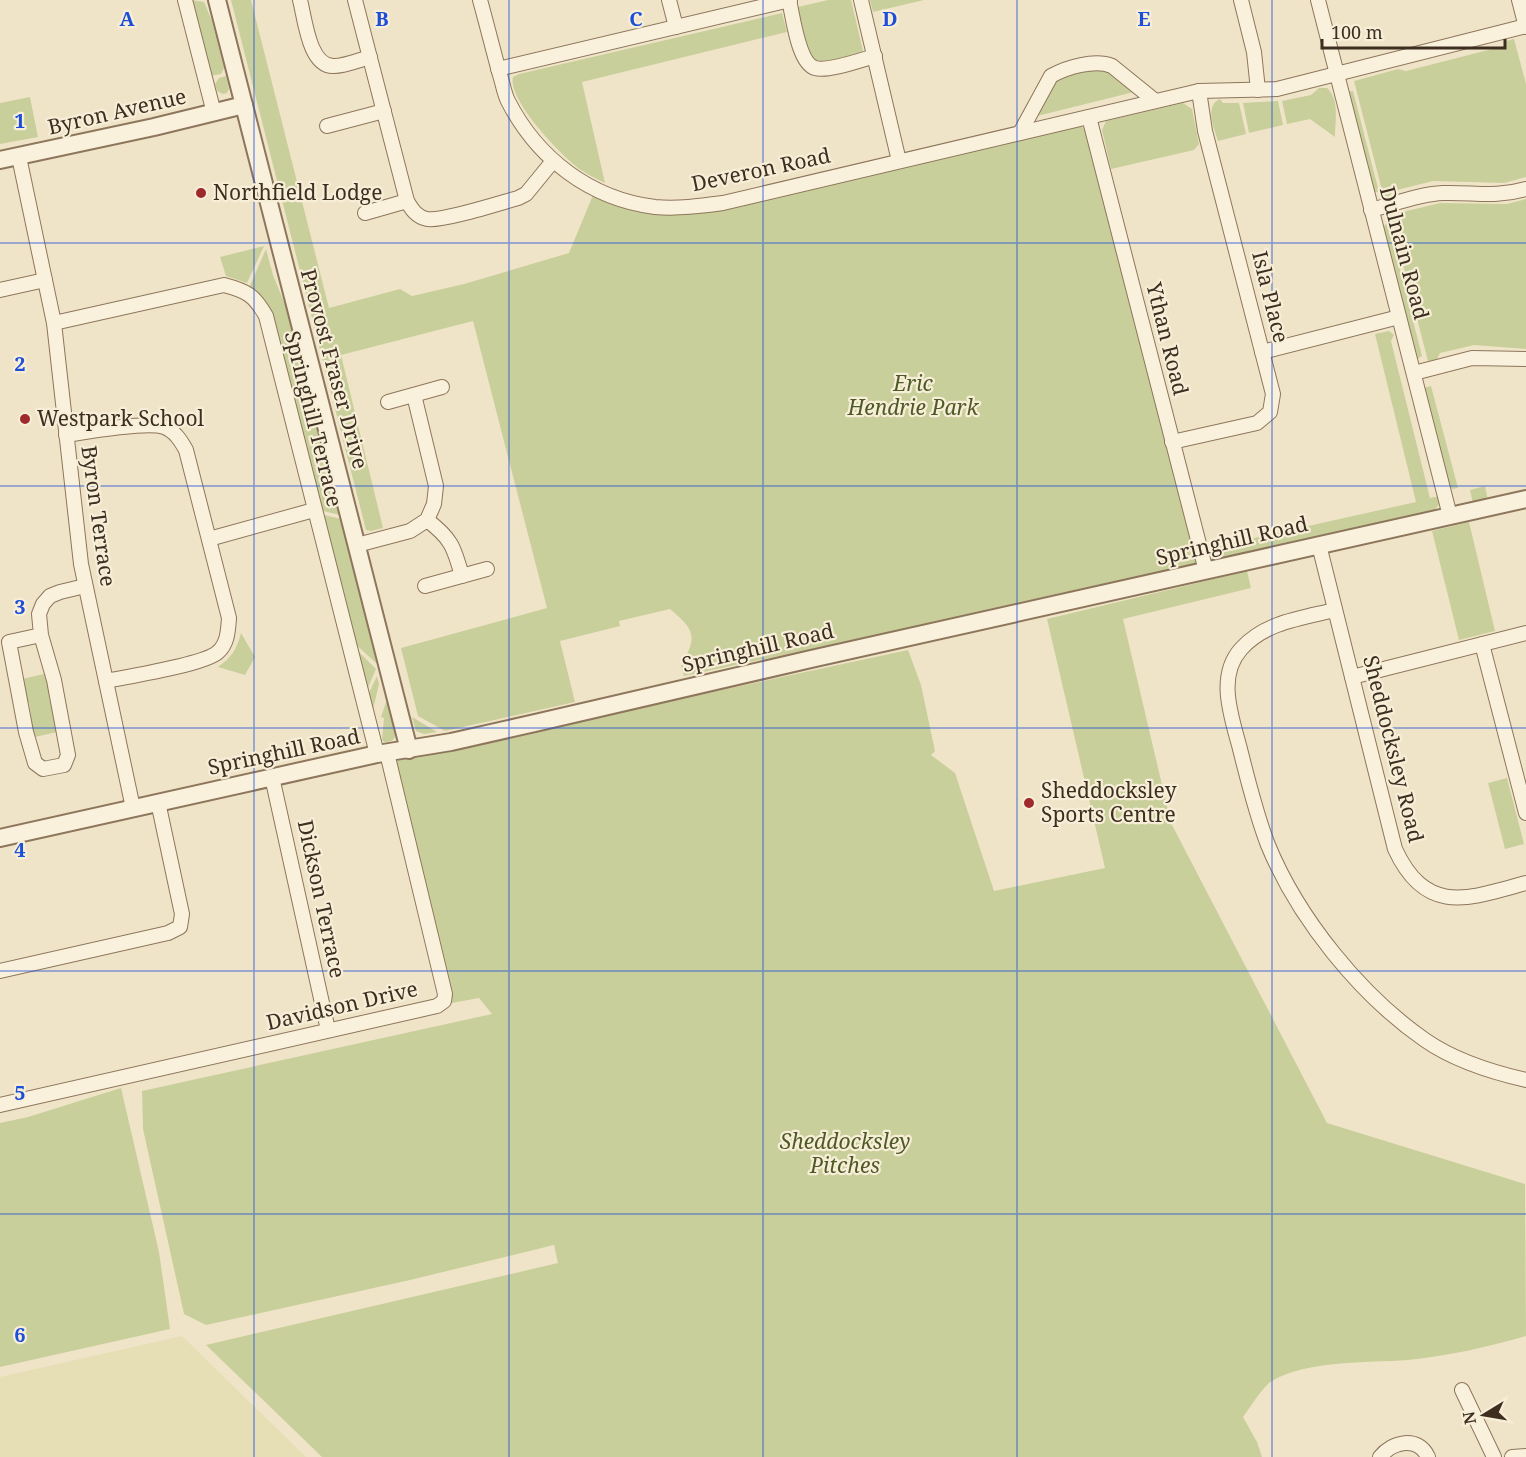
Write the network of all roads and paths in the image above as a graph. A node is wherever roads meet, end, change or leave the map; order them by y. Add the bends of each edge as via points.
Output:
1 (185, 0) edge
2 (218, 0) edge
3 (300, 0) edge
4 (355, 0) edge
5 (480, 0) edge
6 (669, 0) edge
7 (789, 0) edge
8 (861, 0) edge
9 (1241, 0) edge
10 (1318, 0) edge
11 (1519, 0) edge
12 (1526, 26) edge
13 (676, 27) junction
14 (874, 56) junction
15 (370, 57) junction
16 (498, 69) junction
17 (1337, 75) junction
18 (1258, 90) junction
19 (1199, 91) junction
20 (1154, 100) junction
21 (244, 105) junction
22 (384, 111) junction
23 (214, 113) junction
24 (1089, 117) junction
25 (327, 126) dead end
26 (1020, 133) junction
27 (19, 157) junction
28 (0, 160) edge
29 (553, 161) junction
30 (899, 161) junction
31 (1526, 189) edge
32 (407, 201) junction
33 (1371, 210) junction
34 (365, 213) dead end
35 (45, 280) junction
36 (0, 290) edge
37 (1400, 317) junction
38 (54, 323) junction
39 (1262, 352) junction
40 (1526, 359) edge
41 (1414, 373) junction
42 (442, 387) dead end
43 (414, 395) junction
44 (388, 402) dead end
45 (66, 435) junction
46 (1172, 442) junction
47 (1526, 499) edge
48 (314, 510) junction
49 (1450, 516) junction
50 (427, 520) junction
51 (209, 539) junction
52 (357, 545) junction
53 (1319, 545) junction
54 (487, 569) dead end
55 (1206, 571) junction
56 (462, 576) junction
57 (86, 586) junction
58 (425, 586) dead end
59 (1335, 610) junction
60 (1526, 633) edge
61 (41, 635) junction
62 (1482, 644) junction
63 (1352, 677) junction
64 (106, 681) junction
65 (409, 750) junction
66 (382, 754) junction
67 (272, 777) junction
68 (158, 802) junction
69 (133, 808) junction
70 (1526, 813) edge
71 (0, 838) edge
72 (1526, 883) edge
73 (0, 971) edge
74 (328, 1030) junction
75 (1526, 1080) edge
76 (0, 1105) edge
77 (1462, 1390) dead end
78 (1526, 1456) edge
79 (1380, 1457) edge
80 (1428, 1457) edge
81 (1494, 1457) edge
82 (1512, 1457) edge

1 - 23 street
2 - 21 street, Provost Fraser Drive
3 - 15 street via 314,54 320,62 336,66
4 - 15 street
5 - 16 street, Deveron Road
6 - 13 street
7 - 13 street
7 - 14 street via 806,63 825,69
8 - 14 street
9 - 18 street via 1254,52
10 - 17 street, Dulnain Road
11 - 12 street
12 - 17 street, Deveron Road
13 - 16 street
14 - 30 street
15 - 22 street
16 - 29 street, Deveron Road via 508,100 528,134
17 - 18 street, Deveron Road
17 - 33 street, Dulnain Road
18 - 19 street, Deveron Road
19 - 20 street, Deveron Road
19 - 39 street, Isla Place via 1205,131
20 - 24 street, Deveron Road
20 - 26 street via 1112,66 1104,63 1076,68 1051,76
21 - 23 street, Byron Avenue
21 - 52 street, Provost Fraser Drive
22 - 25 street
22 - 32 street
23 - 27 street, Byron Avenue
24 - 26 street, Deveron Road
24 - 46 street, Ythan Road
26 - 30 street, Deveron Road
27 - 28 street, Byron Avenue
27 - 35 street, Byron Terrace
29 - 30 street, Deveron Road via 579,181 611,196 656,207 692,207
29 - 32 street via 526,194 508,201 436,220 419,217
31 - 33 street via 1511,194 1433,194
32 - 34 street
33 - 37 street, Dulnain Road
35 - 36 street
35 - 38 street, Byron Terrace
37 - 39 street
37 - 41 street, Dulnain Road
38 - 45 street, Byron Terrace
38 - 48 street, Springhill Terrace via 210,287 224,285 245,291 266,316
39 - 46 street, Isla Place via 1273,394 1270,412 1257,423
40 - 41 street via 1472,358
41 - 49 street, Dulnain Road
42 - 43 street
43 - 44 street
43 - 50 street via 436,486
45 - 51 street via 150,425 165,427 186,450
45 - 57 street, Byron Terrace
46 - 55 street, Ythan Road
47 - 49 street, Springhill Road
48 - 51 street
48 - 66 street, Springhill Terrace
49 - 53 street, Springhill Road
50 - 52 street via 410,531
50 - 56 street via 454,547
51 - 64 street via 229,618 227,639 218,653 201,661
52 - 65 street, Provost Fraser Drive
53 - 55 street, Springhill Road
53 - 59 street, Sheddocksley Road
54 - 56 street
55 - 65 street, Springhill Road
56 - 58 street
57 - 61 street via 50,596 39,614
57 - 64 street, Byron Terrace
59 - 63 street, Sheddocksley Road
59 - 75 street via 1262,631 1239,651 1229,674 1228,702 1268,844 1325,942 1371,995 1426,1041 1466,1062
60 - 62 street
61 - 61 street via 68,755 64,765 43,769 35,763 26,732 9,642
62 - 63 street
62 - 70 street
63 - 72 street, Sheddocksley Road via 1395,849 1403,867 1416,882 1447,898 1465,898
64 - 69 street, Byron Terrace
65 - 66 street, Springhill Road
66 - 67 street, Springhill Road
66 - 74 street, Davidson Drive via 444,1001 437,1006
67 - 68 street, Springhill Road
67 - 74 street, Dickson Terrace
68 - 69 street, Springhill Road
68 - 73 street via 182,914 180,927
69 - 71 street, Springhill Road
74 - 76 street, Davidson Drive
77 - 81 street
78 - 82 street
79 - 80 street via 1408,1442 1424,1448

